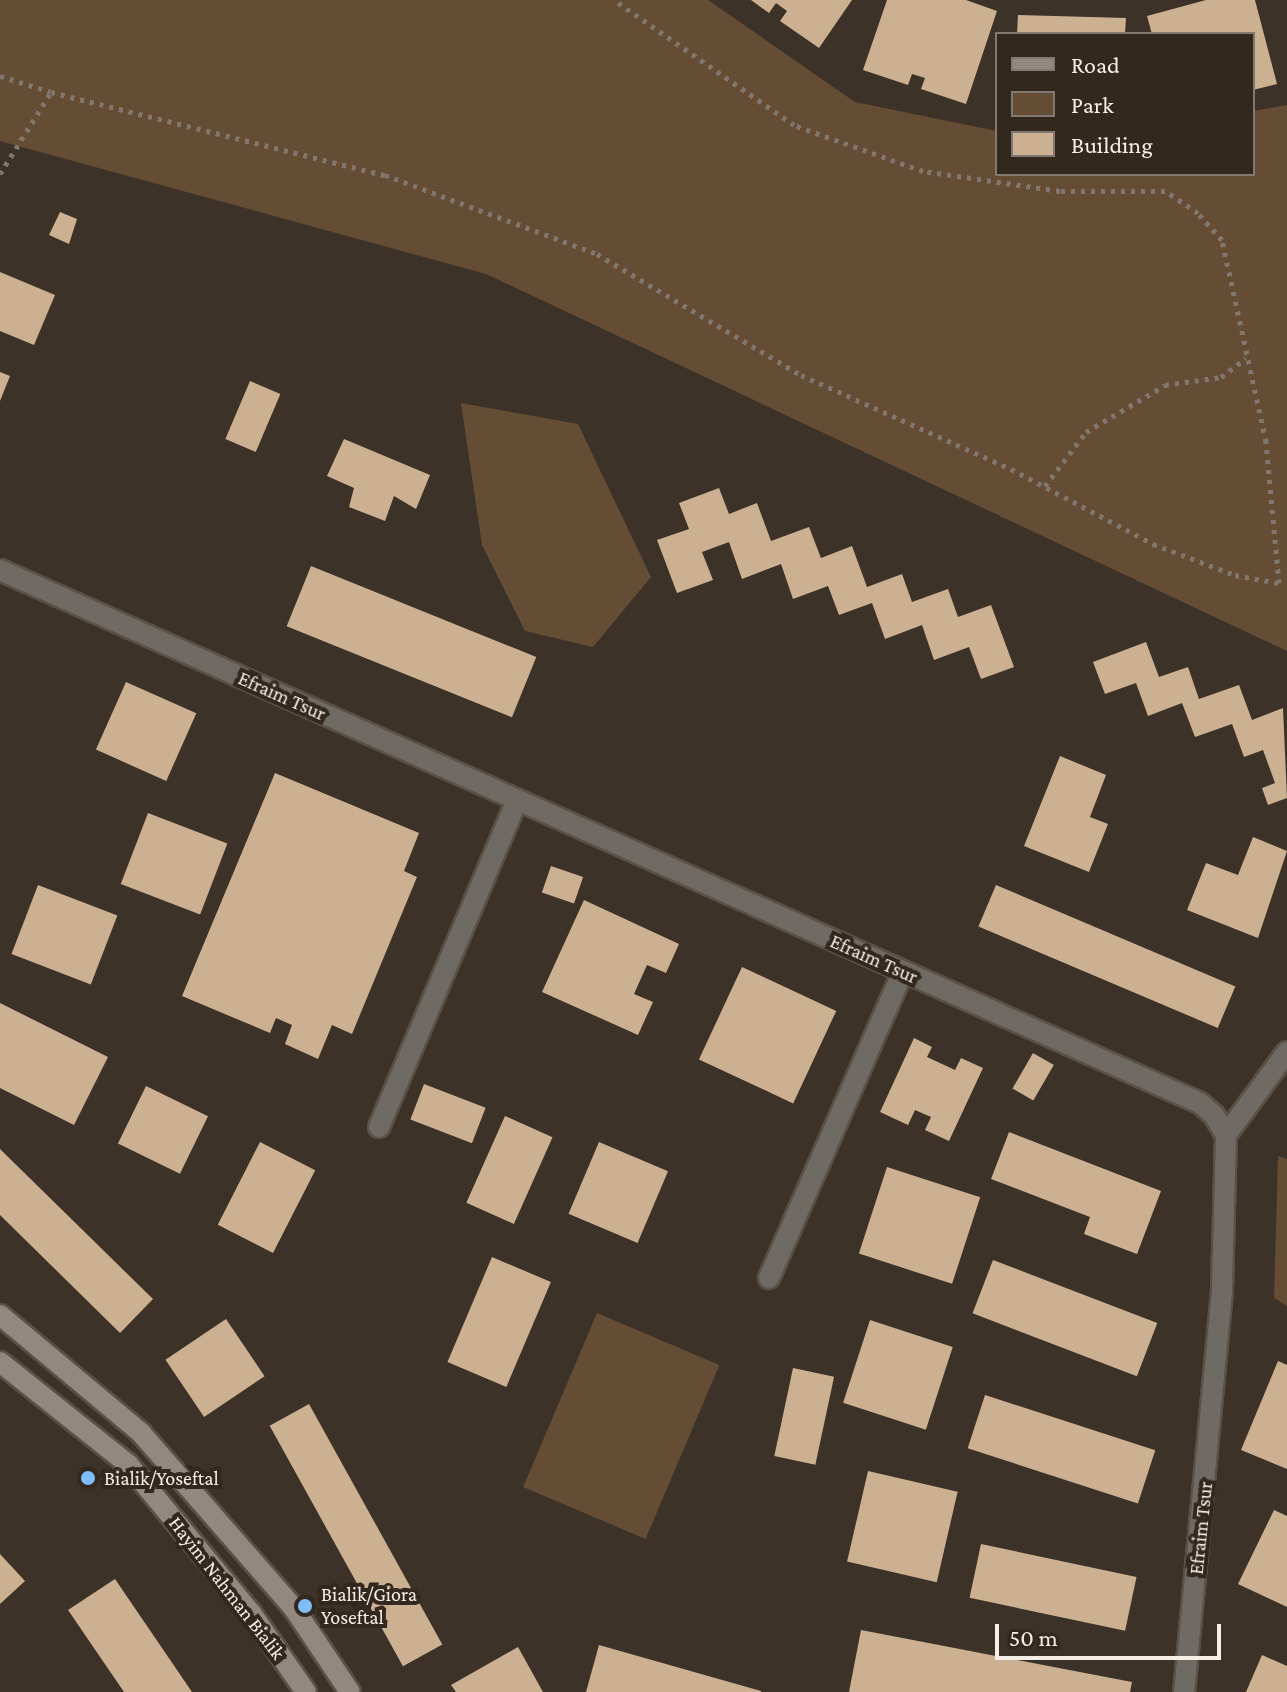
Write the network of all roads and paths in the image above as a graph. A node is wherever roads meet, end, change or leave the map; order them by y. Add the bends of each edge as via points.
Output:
1 (614, 0) edge
2 (0, 76) edge
3 (51, 92) junction
4 (0, 174) edge
5 (1246, 358) junction
6 (1045, 486) junction
7 (0, 570) edge
8 (517, 801) junction
9 (903, 972) junction
10 (1287, 1052) edge
11 (379, 1127) dead end
12 (1226, 1135) junction
13 (769, 1278) dead end
14 (0, 1315) edge
15 (0, 1362) edge
16 (306, 1692) edge
17 (350, 1692) edge
18 (1184, 1692) edge

1 - 5 path via 794,125 923,171 1060,191 1165,191 1222,240
2 - 3 path
3 - 4 path
3 - 6 path via 385,175 597,254 801,375
5 - 6 path via 1221,377 1165,385 1086,432
5 - 6 path via 1266,442 1279,583 1235,575 1153,544
7 - 8 street, Efraim Tsur
8 - 9 street, Efraim Tsur
8 - 11 street
9 - 12 street, Efraim Tsur via 1200,1103
9 - 13 street
10 - 12 street
12 - 18 street, Efraim Tsur via 1213,1404
14 - 17 street, Hayim Nahman Bialik via 141,1433 293,1607
15 - 16 street, Hayim Nahman Bialik via 128,1464 251,1613

